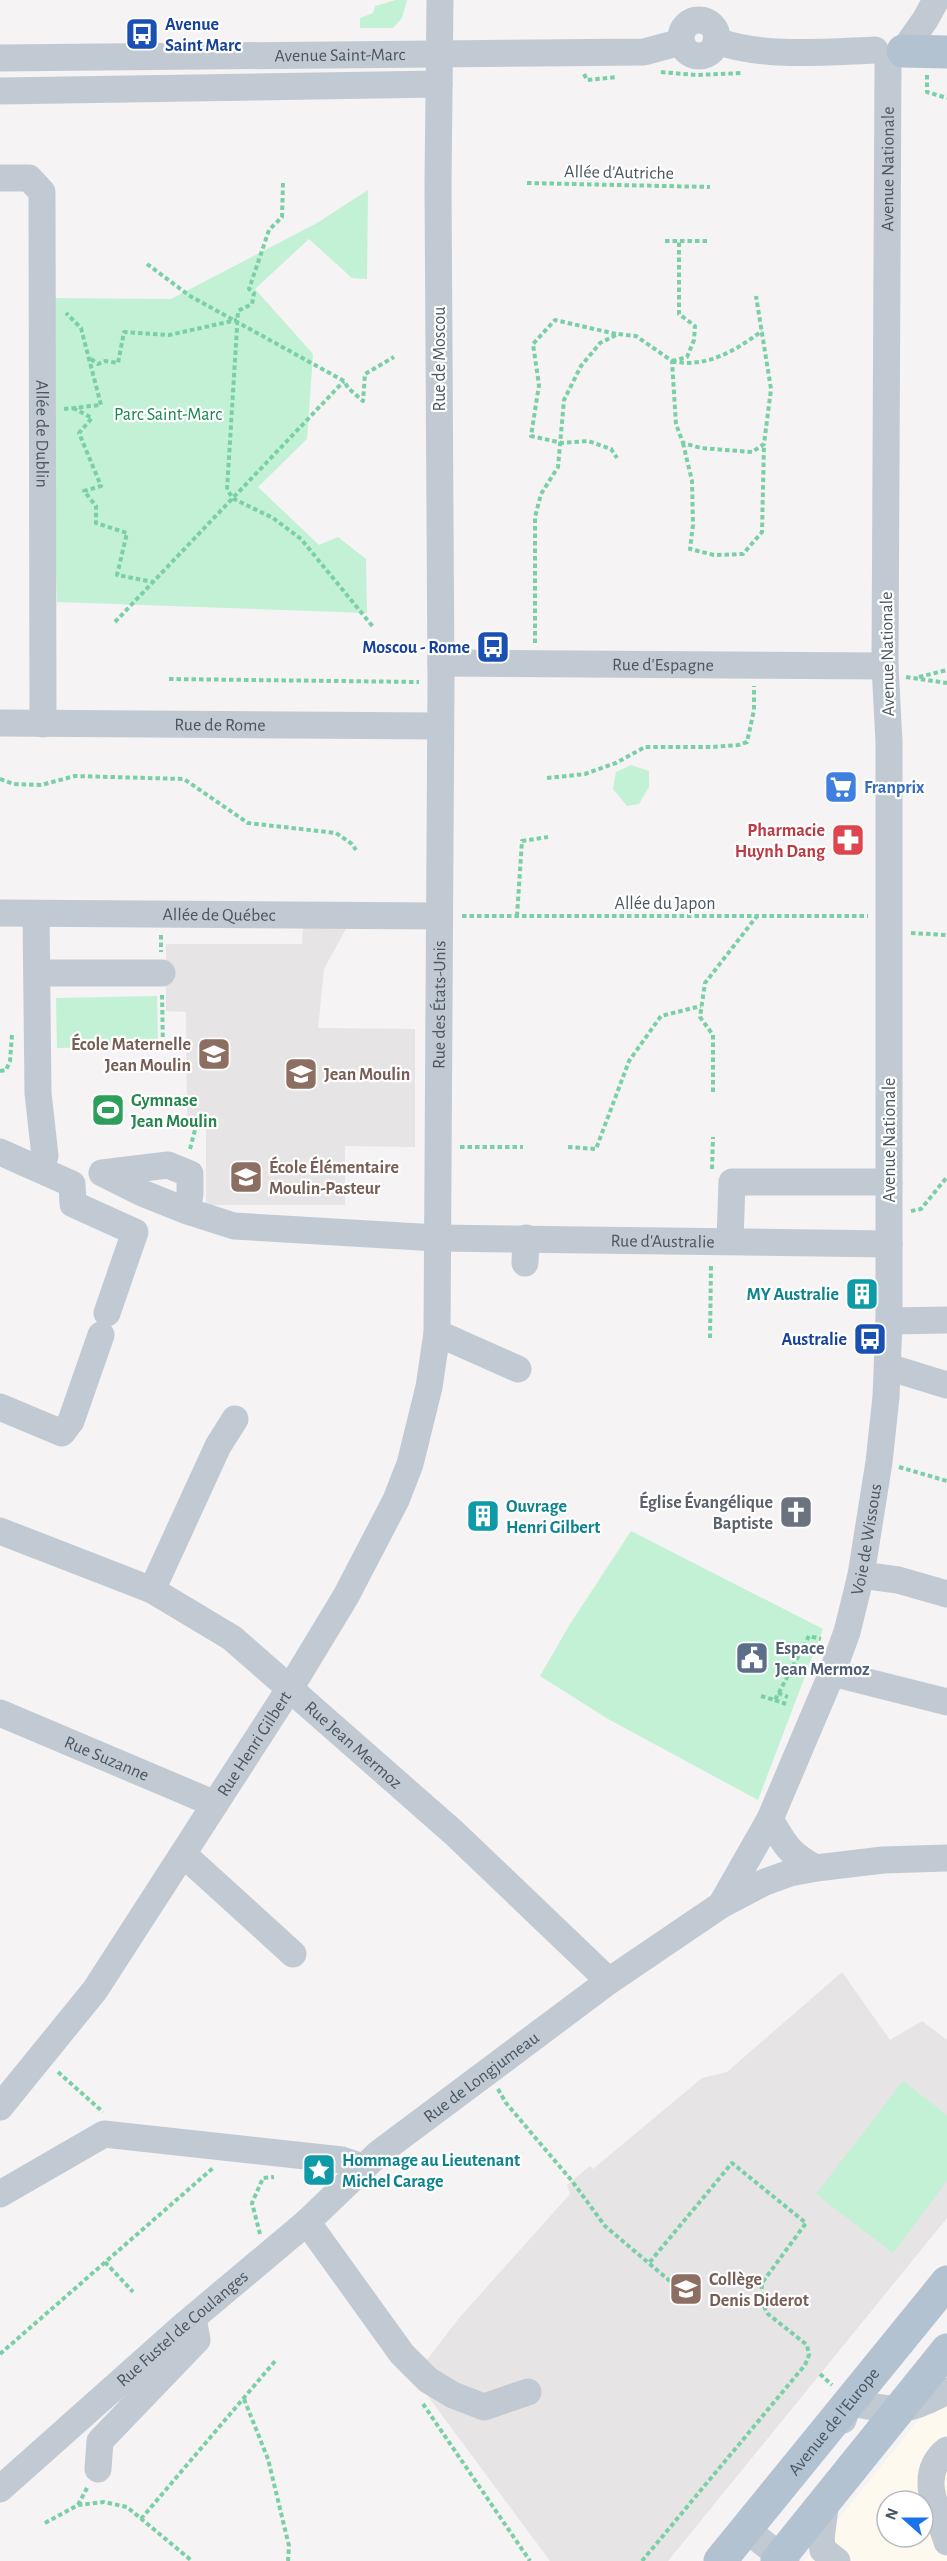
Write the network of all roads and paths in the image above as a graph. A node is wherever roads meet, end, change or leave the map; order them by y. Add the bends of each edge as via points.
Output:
1 (440, 0) edge
2 (936, 0) edge
3 (696, 10) edge
4 (716, 41) junction
5 (681, 42) junction
6 (574, 52) junction
7 (441, 54) junction
8 (888, 55) junction
9 (0, 58) edge
10 (937, 62) edge
11 (748, 73) dead end
12 (650, 74) dead end
13 (618, 77) dead end
14 (440, 84) junction
15 (0, 91) edge
16 (947, 98) edge
17 (0, 178) edge
18 (284, 183) dead end
19 (527, 183) dead end
20 (710, 188) dead end
21 (665, 241) dead end
22 (679, 241) junction
23 (708, 242) dead end
24 (147, 264) dead end
25 (756, 296) dead end
26 (42, 300) junction
27 (238, 320) junction
28 (762, 331) junction
29 (618, 334) junction
30 (393, 357) dead end
31 (91, 359) junction
32 (672, 361) junction
33 (344, 381) junction
34 (73, 408) junction
35 (42, 411) junction
36 (562, 443) junction
37 (683, 443) junction
38 (765, 444) junction
39 (617, 458) dead end
40 (234, 499) junction
41 (154, 582) junction
42 (115, 622) dead end
43 (374, 628) dead end
44 (535, 664) junction
45 (753, 666) junction
46 (885, 668) junction
47 (947, 670) edge
48 (441, 673) junction
49 (916, 677) junction
50 (169, 679) dead end
51 (947, 683) edge
52 (0, 723) edge
53 (44, 724) junction
54 (440, 726) junction
55 (547, 778) dead end
56 (0, 779) edge
57 (548, 837) dead end
58 (356, 850) dead end
59 (0, 913) edge
60 (36, 914) junction
61 (439, 916) junction
62 (517, 916) junction
63 (757, 916) junction
64 (890, 924) junction
65 (947, 935) edge
66 (37, 973) junction
67 (162, 973) dead end
68 (701, 1006) junction
69 (713, 1092) dead end
70 (438, 1146) junction
71 (523, 1147) dead end
72 (568, 1147) dead end
73 (0, 1152) edge
74 (45, 1156) dead end
75 (947, 1177) edge
76 (889, 1182) junction
77 (187, 1211) dead end
78 (889, 1215) junction
79 (437, 1238) junction
80 (721, 1241) junction
81 (889, 1244) junction
82 (947, 1320) edge
83 (889, 1321) junction
84 (710, 1338) dead end
85 (437, 1339) junction
86 (888, 1366) junction
87 (518, 1369) dead end
88 (947, 1385) edge
89 (0, 1407) edge
90 (235, 1419) dead end
91 (879, 1462) junction
92 (947, 1481) edge
93 (0, 1531) edge
94 (861, 1575) junction
95 (152, 1590) junction
96 (947, 1593) edge
97 (820, 1646) dead end
98 (832, 1673) junction
99 (290, 1688) junction
100 (778, 1693) junction
101 (761, 1696) dead end
102 (788, 1697) dead end
103 (775, 1700) junction
104 (947, 1702) edge
105 (786, 1704) dead end
106 (3, 1717) edge
107 (215, 1804) junction
108 (770, 1819) junction
109 (183, 1854) junction
110 (947, 1858) edge
111 (816, 1868) junction
112 (765, 1882) junction
113 (721, 1905) junction
114 (293, 1954) dead end
115 (609, 1981) junction
116 (39, 2056) junction
117 (488, 2071) junction
118 (0, 2106) edge
119 (104, 2134) junction
120 (234, 2150) junction
121 (363, 2167) junction
122 (284, 2177) dead end
123 (0, 2194) edge
124 (307, 2222) junction
125 (257, 2228) dead end
126 (105, 2262) junction
127 (649, 2263) junction
128 (671, 2282) dead end
129 (947, 2282) edge
130 (133, 2292) dead end
131 (193, 2318) junction
132 (947, 2350) edge
133 (0, 2354) edge
134 (276, 2360) dead end
135 (947, 2391) edge
136 (528, 2392) dead end
137 (244, 2399) junction
138 (422, 2402) dead end
139 (849, 2403) junction
140 (911, 2407) junction
141 (947, 2450) edge
142 (98, 2469) dead end
143 (0, 2489) edge
144 (826, 2500) junction
145 (141, 2519) junction
146 (45, 2523) dead end
147 (751, 2533) junction
148 (947, 2542) edge
149 (781, 2560) edge
150 (192, 2561) edge
151 (288, 2561) edge
152 (530, 2561) edge
153 (642, 2561) edge
154 (720, 2561) edge
155 (734, 2561) edge
156 (837, 2561) edge

1 - 7 street, Rue de Moscou
2 - 8 street via 925,20
3 - 4 street via 712,26
3 - 5 street via 683,30
4 - 5 street via 710,51 699,56 688,52
4 - 8 street via 736,48
5 - 6 street, Avenue Saint-Marc via 644,52
6 - 7 street, Avenue Saint-Marc
6 - 13 path via 587,81
7 - 9 street, Avenue Saint-Marc
7 - 14 street, Rue de Moscou
8 - 10 main road
8 - 46 street, Avenue Nationale
10 - 16 path via 927,93
11 - 12 path
14 - 15 street, Avenue Saint-Marc
14 - 48 street, Rue de Moscou
17 - 26 street, Allée de Dublin via 29,178 42,192
18 - 27 path via 282,217 268,230 249,289 254,293 252,304 238,311
19 - 20 path, Allée d'Autriche
21 - 22 path
22 - 23 path
22 - 32 path via 680,314 694,326 694,340 687,357
24 - 27 path via 190,296
25 - 28 path
26 - 31 path via 60,306 81,328
26 - 35 street, Allée de Dublin
27 - 31 path via 169,336 124,332 118,363 98,364
27 - 33 path
27 - 40 path via 227,490
28 - 32 path via 734,351 697,364
28 - 38 path via 771,389
29 - 32 path via 636,336
29 - 36 path via 600,343 581,366 564,400
29 - 36 path via 555,321 533,344 539,385 531,436
30 - 33 path via 365,374 363,401
31 - 34 path via 102,405
32 - 37 path via 676,424
33 - 40 path
34 - 35 path
34 - 41 path via 92,418 79,434 101,486 84,491 96,506 96,523 127,533 117,574
35 - 53 street, Allée de Dublin
36 - 39 path via 588,441 611,449
36 - 44 path via 558,467 542,494 535,517
37 - 38 path via 752,452
37 - 38 path via 693,481 690,549 714,555 743,554 762,532
40 - 41 path
40 - 43 path via 273,518 301,539
41 - 42 path
44 - 45 street, Rue d'Espagne
44 - 48 street, Rue d'Espagne
45 - 46 street, Rue d'Espagne
45 - 55 path via 754,710 747,742 738,746 645,747 585,774
46 - 49 path via 905,677
46 - 64 street, Avenue Nationale
47 - 49 path
48 - 50 path
48 - 54 street, Rue des États-Unis
49 - 51 path
52 - 53 street, Rue de Rome
53 - 54 street, Rue de Rome
54 - 61 street, Rue des États-Unis
56 - 58 path via 41,785 75,776 184,779 248,823 336,833
57 - 62 path via 522,841
59 - 60 street, Allée de Québec
60 - 61 street, Allée de Québec
60 - 66 street
61 - 62 path, Allée du Japon
61 - 70 street, Rue des États-Unis
62 - 63 path, Allée du Japon
63 - 64 path, Allée du Japon
63 - 68 path via 705,983
64 - 65 path, Allée du Japon
64 - 76 street, Avenue Nationale
66 - 67 street
66 - 74 street via 38,1093
68 - 69 path via 700,1017 713,1035
68 - 72 path via 661,1016 628,1061 596,1149
70 - 71 path
70 - 79 street, Rue des États-Unis
73 - 89 street via 72,1184 73,1204 135,1232 71,1421 62,1433
75 - 78 path via 921,1209
76 - 78 street, Avenue Nationale
76 - 80 street via 732,1182
77 - 79 street, Rue d'Australie via 234,1226
78 - 81 street, Avenue Nationale
79 - 80 street, Rue d'Australie via 526,1251
79 - 85 street, Rue des États-Unis
80 - 81 street, Rue d'Australie
80 - 84 path
81 - 83 street, Voie de Wissous
82 - 83 street
83 - 86 street, Voie de Wissous
85 - 87 street
85 - 99 street, Rue Henri Gilbert via 410,1464 396,1500 346,1596
86 - 88 street
86 - 91 street, Voie de Wissous
90 - 95 street via 218,1446
91 - 92 path
91 - 94 street, Voie de Wissous
93 - 95 street, Rue Jean Mermoz
94 - 96 street
94 - 98 street, Voie de Wissous
95 - 99 street, Rue Jean Mermoz via 232,1638
97 - 100 path via 821,1638 809,1636
98 - 104 street
98 - 108 street, Voie de Wissous
99 - 107 street, Rue Henri Gilbert
99 - 115 street, Rue Jean Mermoz via 453,1832
100 - 102 path
100 - 103 path
101 - 103 path
103 - 105 path
106 - 107 street, Rue Suzanne
107 - 109 street, Rue Henri Gilbert
108 - 111 street via 785,1847
108 - 112 street, Voie de Wissous via 764,1849
108 - 113 street, Voie de Wissous
109 - 114 street
109 - 116 street, Rue Henri Gilbert via 94,1990
110 - 111 street, Rue de Longjumeau
111 - 112 street, Rue de Longjumeau
112 - 113 street, Rue de Longjumeau
113 - 115 street, Rue de Longjumeau
115 - 117 street, Rue de Longjumeau
116 - 118 street, Rue Henri Gilbert
116 - 119 path via 103,2110
117 - 121 street, Rue de Longjumeau
117 - 127 path via 506,2103 605,2226
119 - 120 street
119 - 123 street
120 - 121 street via 342,2160
120 - 126 path
121 - 124 street, Rue Fustel de Coulanges
122 - 125 path via 263,2178 252,2203
124 - 131 street, Rue Fustel de Coulanges
124 - 136 street via 409,2361 428,2380 484,2407
126 - 130 path
126 - 133 path
127 - 128 path
127 - 153 path via 732,2163 807,2223 762,2283 761,2301 768,2314 807,2345 805,2365
129 - 139 main road, Avenue de l'Europe
131 - 142 street via 197,2340 99,2441
131 - 143 street, Rue Fustel de Coulanges
132 - 140 main road
134 - 137 path
135 - 140 street
137 - 145 path
137 - 151 path via 267,2460 289,2546
138 - 152 path
139 - 140 street
139 - 147 main road, Avenue de l'Europe
140 - 144 main road
141 - 148 street via 932,2465 930,2481
144 - 149 main road
144 - 156 street via 821,2540 823,2550
145 - 146 path via 127,2507 104,2502 78,2505
145 - 150 path
147 - 149 street
147 - 154 main road, Avenue de l'Europe
147 - 155 street

